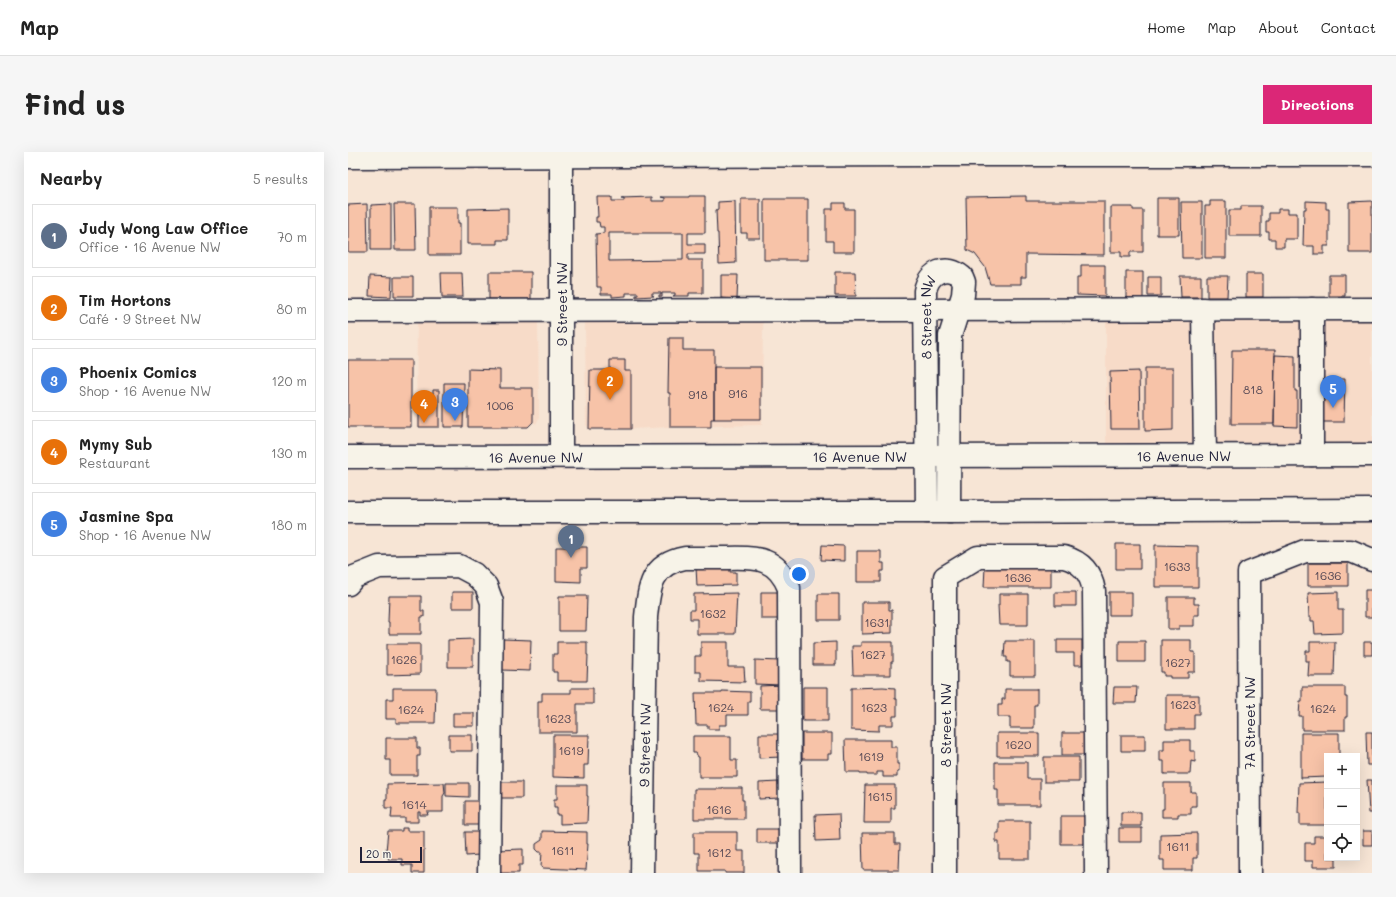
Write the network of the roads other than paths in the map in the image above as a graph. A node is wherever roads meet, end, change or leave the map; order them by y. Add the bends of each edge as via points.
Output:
1 (937, 154) edge
2 (561, 155) edge
3 (1372, 155) edge
4 (348, 158) edge
5 (1312, 309) junction
6 (1372, 309) edge
7 (348, 310) edge
8 (560, 310) junction
9 (926, 310) junction
10 (958, 310) junction
11 (1203, 310) junction
12 (1312, 455) junction
13 (1372, 455) edge
14 (561, 456) junction
15 (927, 456) junction
16 (949, 456) junction
17 (1204, 456) junction
18 (348, 457) edge
19 (1338, 510) junction
20 (1372, 510) edge
21 (348, 512) edge
22 (927, 512) junction
23 (949, 512) junction
24 (1372, 524) edge
25 (1372, 560) edge
26 (348, 584) edge
27 (489, 873) edge
28 (642, 873) edge
29 (790, 873) edge
30 (945, 873) edge
31 (1096, 873) edge
32 (1250, 873) edge

1 - 2 main road
1 - 3 main road
2 - 4 main road
2 - 8 main road, 9 Street NW
5 - 6 main road
5 - 11 main road
5 - 12 main road
7 - 8 main road
8 - 9 main road
8 - 14 main road, 9 Street NW
9 - 10 main road
9 - 10 main road, 8 Street NW via 926,284 934,274 945,270 957,273 964,282
9 - 15 main road, 8 Street NW
10 - 11 main road
10 - 16 main road, 8 Street NW via 950,336
11 - 17 main road
12 - 13 main road, 16 Avenue NW
12 - 17 main road, 16 Avenue NW
14 - 15 main road, 16 Avenue NW
14 - 18 main road, 16 Avenue NW
15 - 16 main road, 16 Avenue NW
15 - 22 main road, 8 Street NW
16 - 17 main road, 16 Avenue NW
16 - 23 main road, 8 Street NW
19 - 20 main road
19 - 23 main road
19 - 24 main road
21 - 22 main road
22 - 23 main road
25 - 32 main road, 7A Street NW via 1351,551 1305,552 1249,573
26 - 27 main road via 354,577 379,567 459,566 474,574 486,586 492,602
28 - 29 main road, 9 Street NW via 648,591 651,582 663,567 685,558 759,559 776,567 789,588
30 - 31 main road, 8 Street NW via 945,577 978,557 1064,557 1079,563 1090,575 1094,591

